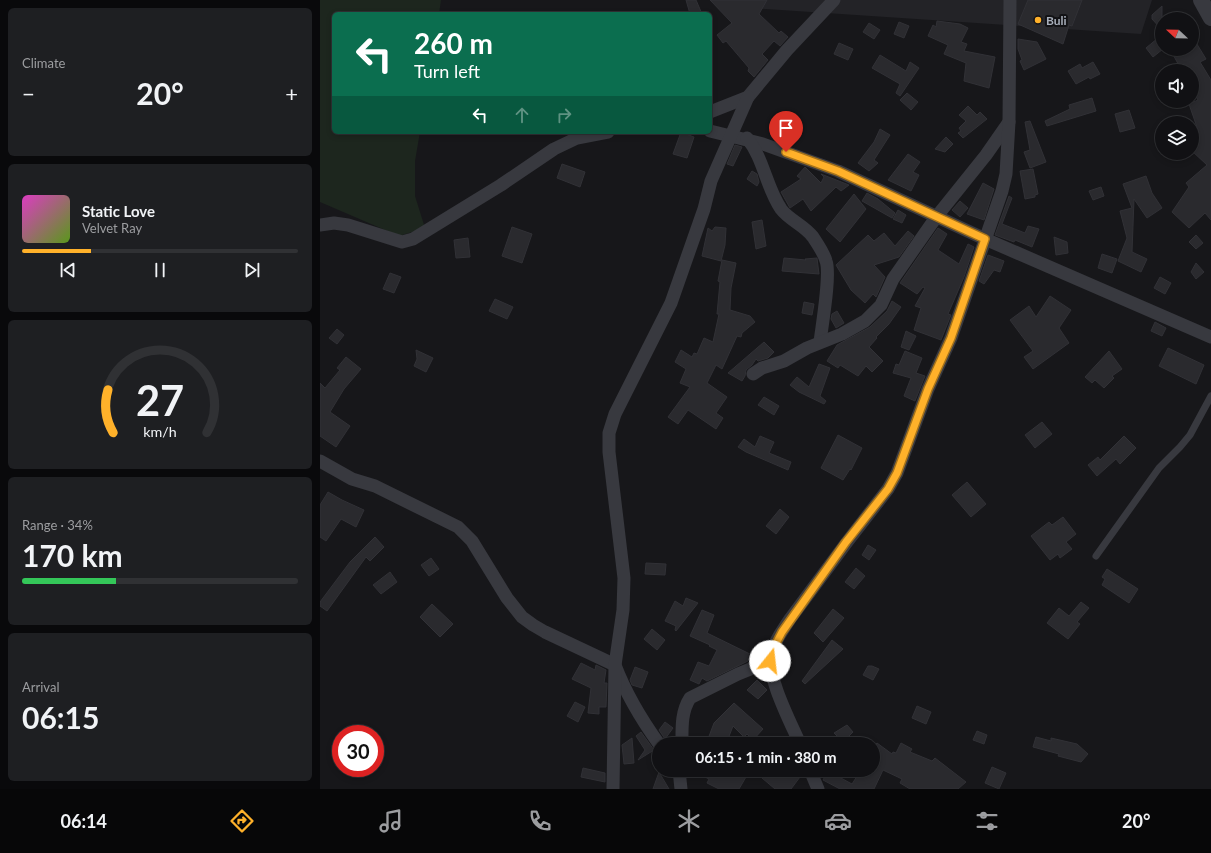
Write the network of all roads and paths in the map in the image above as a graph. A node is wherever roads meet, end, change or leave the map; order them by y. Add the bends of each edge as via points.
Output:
1 (834, 0) edge
2 (1010, 0) edge
3 (1202, 0) edge
4 (1211, 18) edge
5 (748, 97) junction
6 (712, 111) edge
7 (741, 112) junction
8 (1009, 122) junction
9 (712, 132) edge
10 (598, 134) edge
11 (730, 136) junction
12 (749, 141) junction
13 (937, 216) junction
14 (320, 225) edge
15 (985, 239) junction
16 (1211, 337) edge
17 (820, 342) junction
18 (753, 374) dead end
19 (1211, 396) edge
20 (320, 461) edge
21 (1096, 556) dead end
22 (770, 661) junction
23 (615, 665) junction
24 (654, 737) edge
25 (682, 737) edge
26 (797, 737) edge
27 (680, 777) edge
28 (813, 777) edge
29 (613, 789) edge
30 (681, 789) edge
31 (818, 789) edge

1 - 5 street via 786,50
2 - 8 street
3 - 4 street
5 - 6 street
5 - 7 street
7 - 11 street
7 - 12 street via 740,125
8 - 13 street
8 - 15 street via 1006,174
9 - 11 street
10 - 14 street via 577,138 554,149 413,239 402,242 348,225
11 - 12 street
11 - 23 street via 711,181 704,209 671,302 624,394 609,433 624,578 623,610
12 - 13 street via 838,171
12 - 17 street via 781,210 813,237 827,261 828,277
13 - 15 street
13 - 17 street via 893,279 881,305 865,321 842,334
15 - 16 street
15 - 22 street via 951,338 928,389 897,473 888,489 846,542 782,632 771,653
17 - 18 street
19 - 21 lane via 1190,435 1159,468
20 - 23 street via 352,479 375,486 458,527 472,541 507,598 522,617 545,632
22 - 25 street via 690,698 683,715
22 - 26 street via 775,685
23 - 24 street via 623,686
23 - 29 street
27 - 30 street
28 - 31 street

